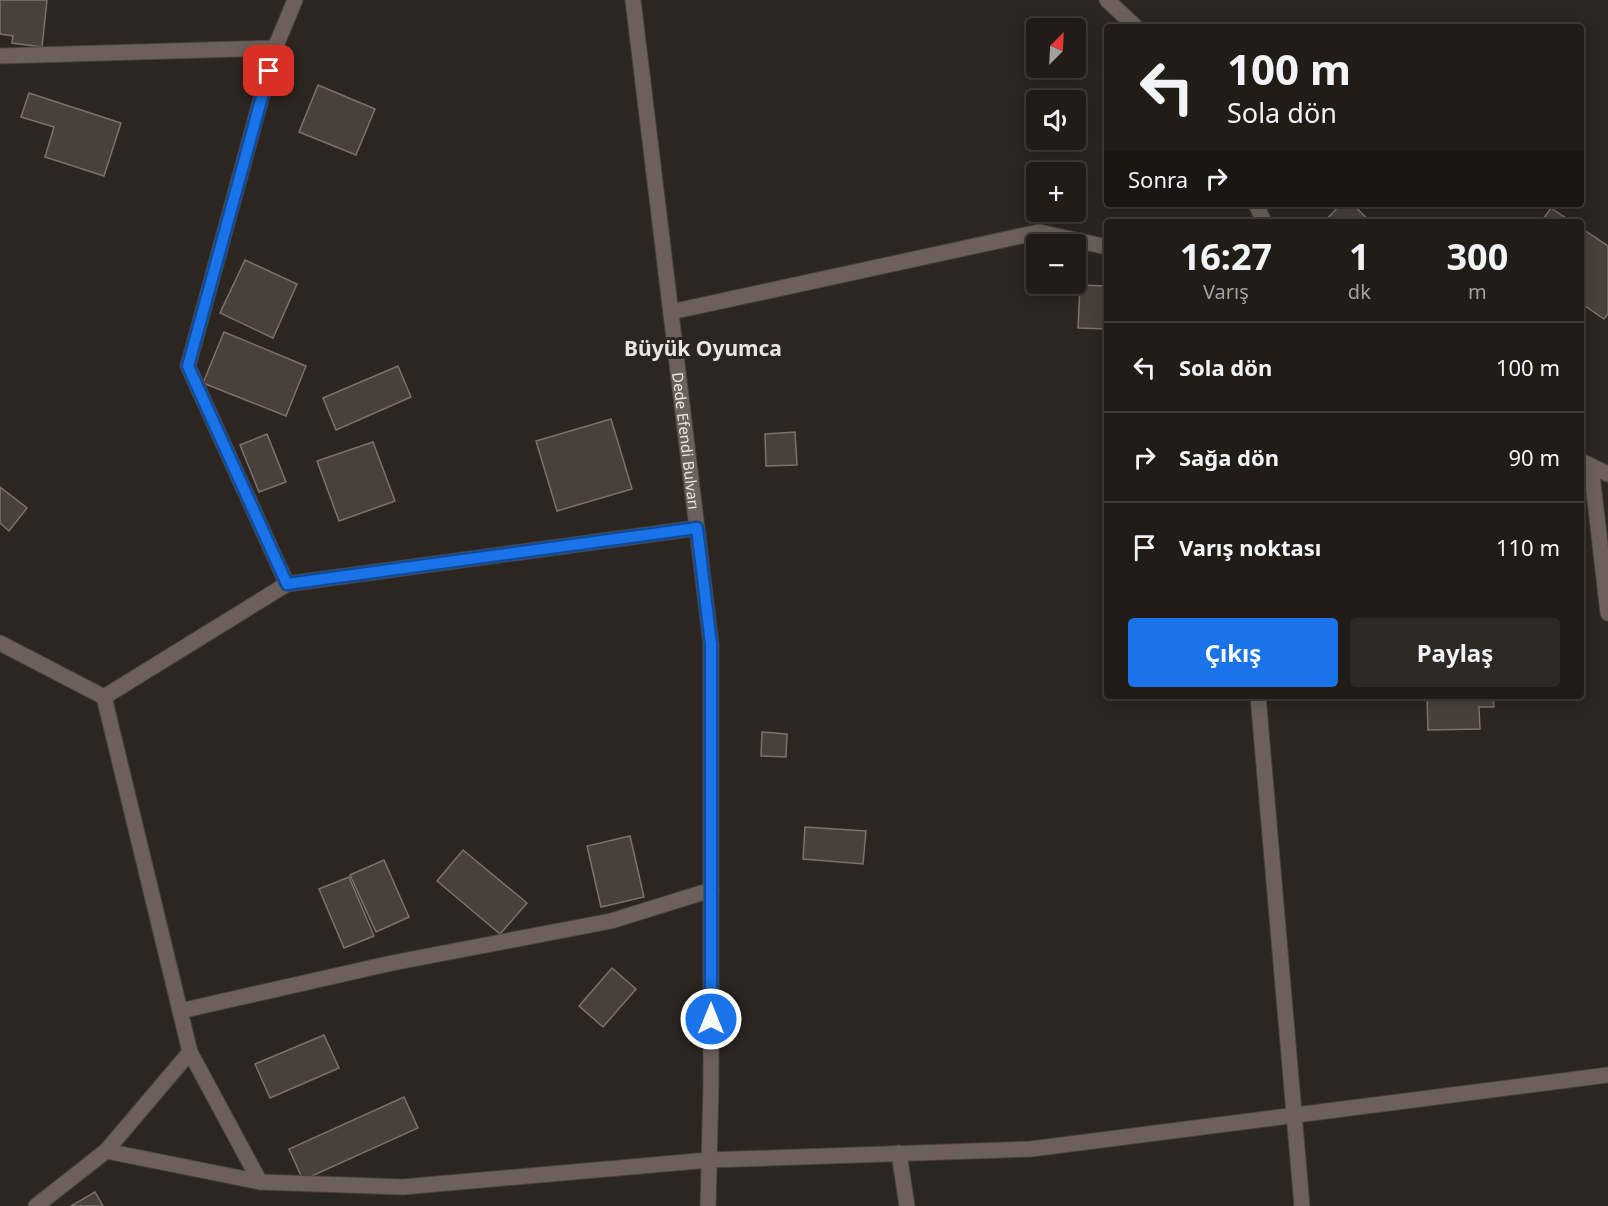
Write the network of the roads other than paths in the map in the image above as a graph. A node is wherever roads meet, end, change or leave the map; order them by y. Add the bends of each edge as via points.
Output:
1 (295, 0) edge
2 (633, 0) edge
3 (1107, 0) edge
4 (1133, 24) edge
5 (275, 48) junction
6 (0, 56) edge
7 (1104, 246) edge
8 (671, 312) junction
9 (1586, 463) edge
10 (1608, 474) edge
11 (697, 528) junction
12 (287, 584) junction
13 (1608, 613) edge
14 (0, 643) edge
15 (104, 697) junction
16 (1258, 699) edge
17 (711, 890) junction
18 (180, 1011) junction
19 (190, 1052) junction
20 (1608, 1075) edge
21 (1293, 1116) junction
22 (106, 1151) junction
23 (899, 1153) junction
24 (709, 1160) junction
25 (260, 1182) junction
26 (36, 1206) edge
27 (708, 1206) edge
28 (907, 1206) edge
29 (1302, 1206) edge

1 - 5 street
2 - 8 street, Dede Efendi Bulvarı
3 - 4 street
5 - 6 street
5 - 12 street via 188,366
7 - 8 street via 1039,232
8 - 11 street, Dede Efendi Bulvarı
9 - 10 street
9 - 13 street
11 - 12 street
11 - 17 street, Dede Efendi Bulvarı via 711,644
12 - 15 street
14 - 15 street
15 - 18 street
16 - 21 street
17 - 18 street via 612,921 392,963
17 - 24 street, Dede Efendi Bulvarı
18 - 19 street
19 - 22 street
19 - 25 street
20 - 21 street
21 - 23 street via 1031,1149
21 - 29 street
22 - 25 street
22 - 26 street
23 - 24 street
23 - 28 street
24 - 25 street via 403,1187
24 - 27 street, Dede Efendi Bulvarı

